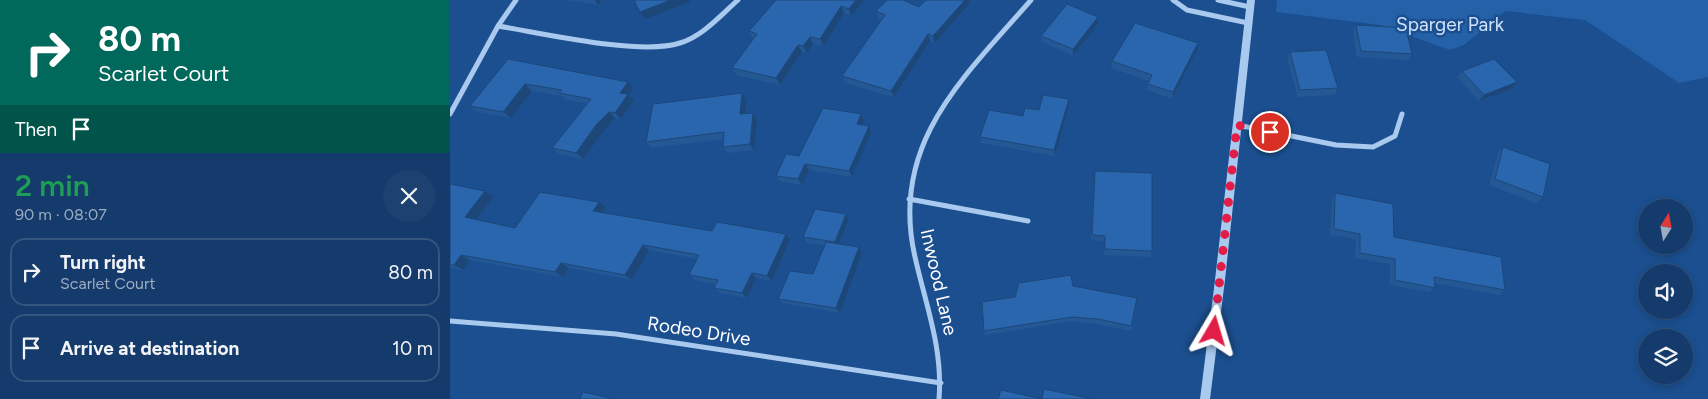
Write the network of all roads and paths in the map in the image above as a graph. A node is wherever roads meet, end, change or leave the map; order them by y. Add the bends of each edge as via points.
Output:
1 (516, 0) edge
2 (738, 0) edge
3 (1031, 0) edge
4 (1173, 0) edge
5 (1218, 0) edge
6 (1251, 3) edge
7 (1248, 24) junction
8 (498, 26) junction
9 (450, 114) edge
10 (1402, 114) dead end
11 (1237, 125) junction
12 (909, 199) junction
13 (1028, 221) dead end
14 (450, 321) edge
15 (941, 383) junction
16 (939, 399) edge
17 (1205, 399) edge

1 - 8 street
2 - 8 street via 697,35 678,44 664,46 630,45
3 - 12 street, Inwood Lane via 934,118 923,138
4 - 7 street via 1187,10
5 - 6 street
6 - 7 street
7 - 11 street
8 - 9 street
10 - 11 street via 1395,136 1373,147 1336,146
11 - 17 street
12 - 13 street
12 - 15 street, Inwood Lane via 911,241 939,345
14 - 15 street, Rodeo Drive via 616,334
15 - 16 street, Inwood Lane

